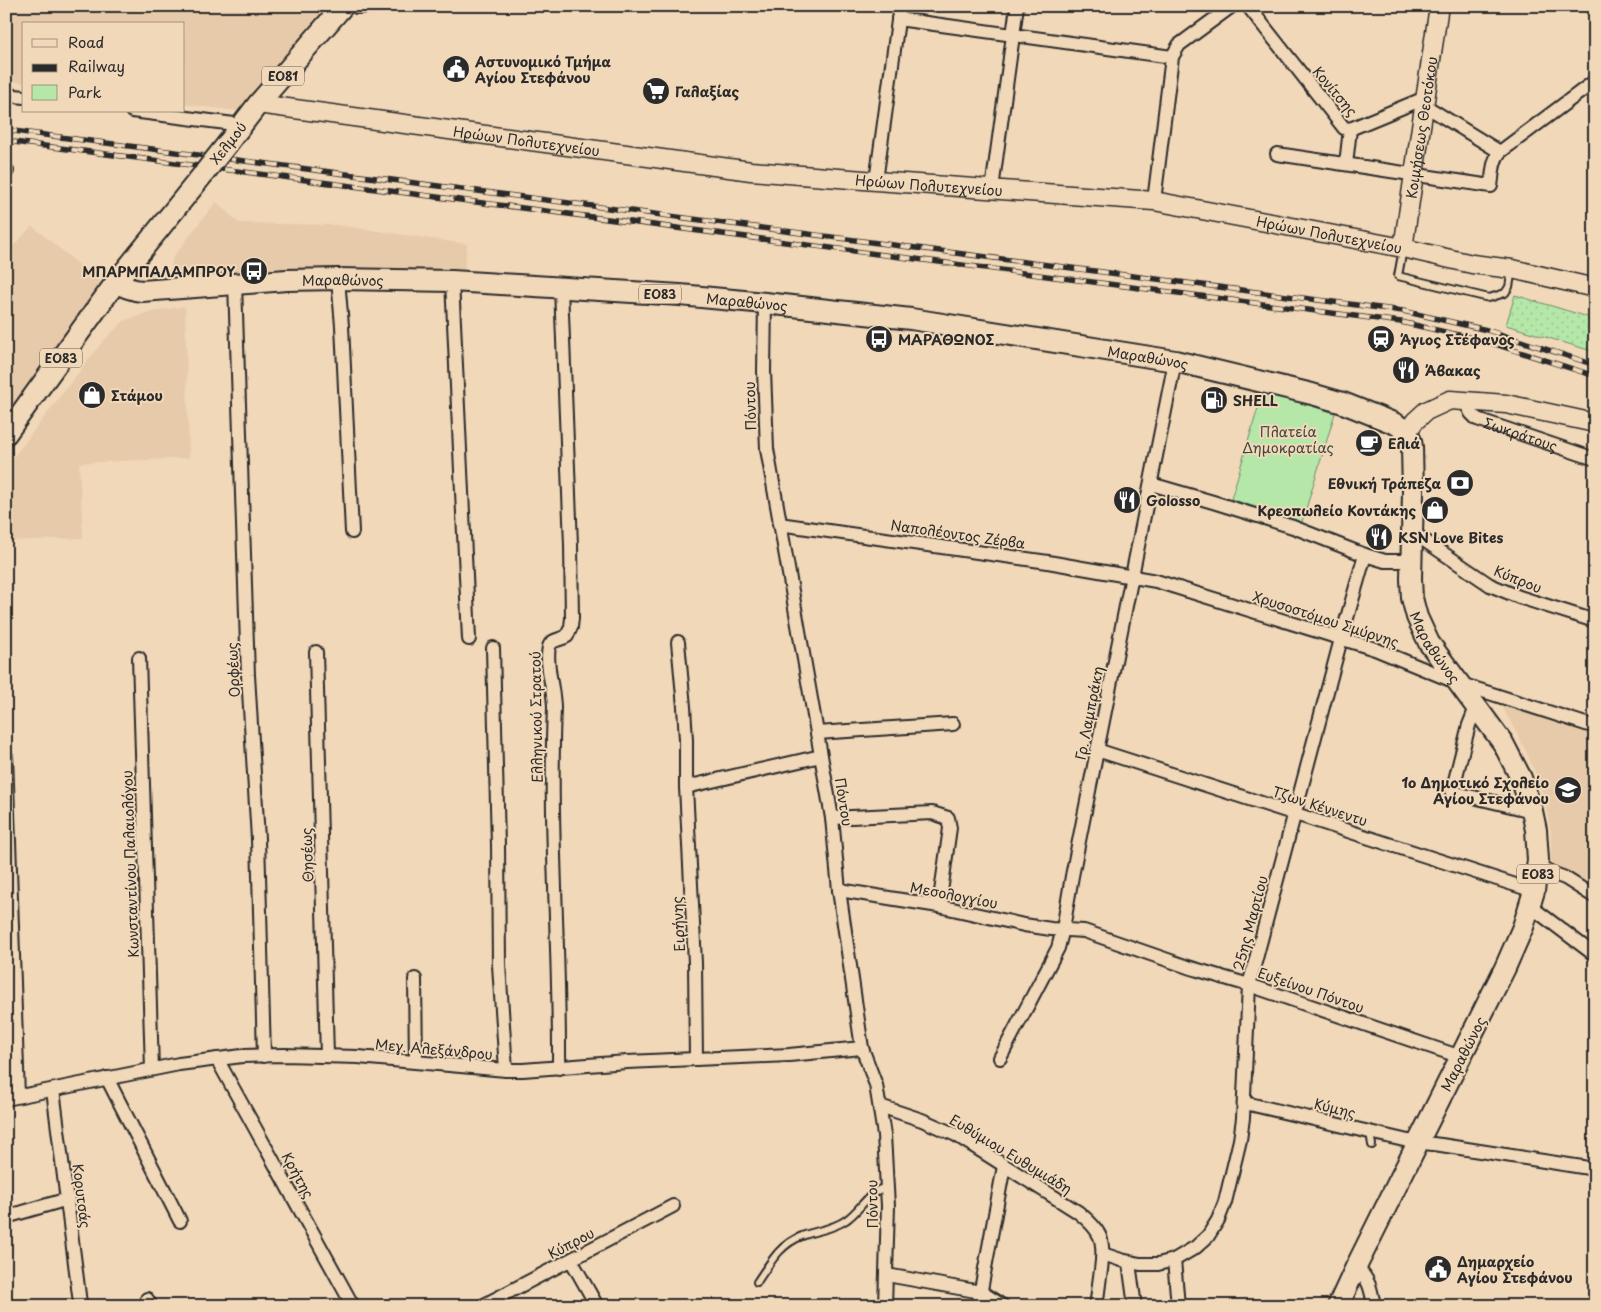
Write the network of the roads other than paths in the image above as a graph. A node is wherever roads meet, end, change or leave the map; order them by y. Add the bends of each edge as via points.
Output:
1 (376, 6) edge
2 (900, 6) edge
3 (1017, 6) edge
4 (1232, 6) edge
5 (1248, 6) edge
6 (1438, 6) edge
7 (1591, 6) edge
8 (350, 8) edge
9 (1595, 12) edge
10 (898, 19) junction
11 (1013, 36) junction
12 (1172, 57) junction
13 (1595, 82) edge
14 (6, 95) edge
15 (22, 97) edge
16 (1425, 102) junction
17 (258, 104) junction
18 (140, 112) edge
19 (242, 125) junction
20 (1350, 129) junction
21 (1500, 152) junction
22 (1277, 154) dead end
23 (1346, 164) junction
24 (1414, 175) junction
25 (876, 181) junction
26 (992, 189) junction
27 (1154, 200) junction
28 (1403, 248) junction
29 (1512, 269) junction
30 (338, 279) junction
31 (452, 281) junction
32 (116, 282) junction
33 (235, 283) junction
34 (561, 288) junction
35 (1595, 288) edge
36 (765, 304) junction
37 (1175, 361) junction
38 (1465, 401) junction
39 (1595, 423) edge
40 (1407, 432) junction
41 (6, 434) edge
42 (1595, 459) edge
43 (1151, 484) junction
44 (779, 524) junction
45 (352, 532) dead end
46 (1412, 532) junction
47 (1365, 555) junction
48 (1411, 561) junction
49 (1132, 576) junction
50 (1595, 621) edge
51 (469, 639) dead end
52 (1341, 639) junction
53 (678, 642) dead end
54 (493, 648) dead end
55 (316, 652) dead end
56 (139, 658) dead end
57 (1458, 683) junction
58 (1478, 710) junction
59 (953, 724) dead end
60 (1595, 727) edge
61 (817, 733) junction
62 (1097, 750) junction
63 (6, 756) edge
64 (821, 756) junction
65 (686, 787) junction
66 (1532, 811) junction
67 (1294, 814) junction
68 (832, 818) junction
69 (1538, 868) junction
70 (839, 890) junction
71 (1595, 897) edge
72 (1532, 898) junction
73 (939, 906) junction
74 (1063, 929) junction
75 (1595, 955) edge
76 (415, 979) dead end
77 (1249, 985) junction
78 (862, 1048) junction
79 (264, 1056) junction
80 (327, 1056) junction
81 (1462, 1057) junction
82 (1000, 1058) dead end
83 (218, 1059) junction
84 (696, 1059) junction
85 (416, 1062) junction
86 (559, 1068) junction
87 (152, 1069) junction
88 (506, 1070) junction
89 (107, 1078) junction
90 (53, 1090) junction
91 (12, 1098) edge
92 (1245, 1103) junction
93 (880, 1106) junction
94 (1418, 1143) junction
95 (1004, 1166) junction
96 (1595, 1169) edge
97 (887, 1186) junction
98 (68, 1199) junction
99 (673, 1206) dead end
100 (6, 1217) edge
101 (180, 1220) dead end
102 (1103, 1254) junction
103 (571, 1260) junction
104 (1174, 1260) junction
105 (1129, 1263) junction
106 (1356, 1267) junction
107 (886, 1275) junction
108 (757, 1282) dead end
109 (981, 1292) junction
110 (78, 1306) edge
111 (353, 1306) edge
112 (482, 1306) edge
113 (597, 1306) edge
114 (884, 1306) edge
115 (978, 1306) edge
116 (1003, 1306) edge
117 (1096, 1306) edge
118 (1135, 1306) edge
119 (1178, 1306) edge
120 (1338, 1306) edge
121 (1374, 1306) edge

1 - 8 lane via 374,9
2 - 10 street
3 - 11 street
4 - 12 street via 1180,45
5 - 20 street, Κονίτσης via 1342,127
6 - 16 street, Κοιμήσεως Θεοτόκου
7 - 9 street
8 - 17 main road, Χελμού / ΕΟ81
10 - 11 street
10 - 25 street
11 - 12 street
11 - 26 street
12 - 27 street
13 - 21 street
14 - 15 street
16 - 20 street, Κονίτσης
16 - 21 street
16 - 24 street, Κοιμήσεως Θεοτόκου
17 - 19 main road, Χελμού / ΕΟ81
17 - 25 street, Ηρώων Πολυτεχνείου via 751,171
18 - 19 street
19 - 32 main road, Χελμού / ΕΟ81, bridge
20 - 23 street
21 - 24 street via 1496,157 1491,186
22 - 23 street
23 - 24 street
24 - 28 street, Κοιμήσεως Θεοτόκου
25 - 26 street, Ηρώων Πολυτεχνείου
26 - 27 street, Ηρώων Πολυτεχνείου
27 - 28 street, Ηρώων Πολυτεχνείου
28 - 29 street, Ηρώων Πολυτεχνείου via 1472,264
28 - 29 lane via 1398,276 1489,298 1505,293
29 - 35 street, Ηρώων Πολυτεχνείου
30 - 31 main road, Μαραθώνος / ΕΟ83
30 - 33 main road, Μαραθώνος / ΕΟ83
30 - 45 street
31 - 34 main road, Μαραθώνος / ΕΟ83
31 - 51 street
32 - 33 main road, Μαραθώνος / ΕΟ83 via 131,290 142,291
32 - 41 main road, ΕΟ83
33 - 79 street, Ορφέως
34 - 36 main road, Μαραθώνος / ΕΟ83
34 - 86 street, Ελληνικού Στρατού via 572,618 567,636 550,644 548,659 554,698 552,815
36 - 37 main road, Μαραθώνος / ΕΟ83 via 911,319
36 - 44 street, Πόντου via 766,442
37 - 40 main road, Μαραθώνος / ΕΟ83 via 1343,402 1396,424
37 - 43 street, Γρ. Λαμπράκη
38 - 39 street via 1506,404
38 - 40 street via 1450,400 1433,407 1420,416
38 - 42 street, Σωκράτους via 1477,419
40 - 46 main road, Μαραθώνος / ΕΟ83 via 1412,447
43 - 47 street via 1284,524
43 - 49 street, Γρ. Λαμπράκη
44 - 49 street, Ναπολέοντος Ζέρβα
44 - 61 street, Πόντου
46 - 48 main road, Μαραθώνος / ΕΟ83
46 - 50 street, Κύπρου via 1490,585
47 - 48 street via 1385,561
47 - 52 street, 25ης Μαρτίου
48 - 57 main road, Μαραθώνος / ΕΟ83 via 1412,598 1419,622
49 - 52 street, Χρυσοστόμου Σμύρνης
49 - 62 street, Γρ. Λαμπράκη
52 - 57 street, Χρυσοστόμου Σμύρνης
52 - 67 street, 25ης Μαρτίου
53 - 65 street, Ειρήνης
54 - 88 street via 499,965
55 - 80 street, Θησέως
56 - 87 street, Κωνσταντίνου Παλαιολόγου
57 - 58 main road, Μαραθώνος / ΕΟ83
57 - 60 street, Χρυσοστόμου Σμύρνης
58 - 66 main road, Μαραθώνος / ΕΟ83 via 1512,758
58 - 66 street via 1469,725 1452,792
59 - 61 street
61 - 64 street, Πόντου
62 - 67 street, Τζων Κέννεντυ
62 - 74 street, Γρ. Λαμπράκη
63 - 91 street
64 - 65 street
64 - 68 street, Πόντου
65 - 84 street, Ειρήνης via 695,963
66 - 69 main road, Μαραθώνος / ΕΟ83 via 1538,844
67 - 72 street, Τζων Κέννεντυ
67 - 77 street, 25ης Μαρτίου
68 - 70 street, Πόντου
68 - 73 street via 932,813 948,818 950,825
69 - 71 street via 1565,878
69 - 72 main road, Μαραθώνος / ΕΟ83
70 - 73 street, Μεσολογγίου
70 - 78 street, Πόντου
72 - 75 street, Τζων Κέννεντυ
72 - 81 main road, Μαραθώνος / ΕΟ83 via 1515,947
73 - 74 street, Μεσολογγίου via 1024,925
74 - 77 street, Ευξείνου Πόντου via 1084,931
74 - 82 street, Γρ. Λαμπράκη via 1058,948
76 - 85 street
77 - 81 street, Ευξείνου Πόντου
77 - 92 street, 25ης Μαρτίου
78 - 84 street, Μεγ. Αλεξάνδρου
78 - 93 street, Πόντου
79 - 80 street, Μεγ. Αλεξάνδρου
79 - 83 street, Μεγ. Αλεξάνδρου
80 - 85 street, Μεγ. Αλεξάνδρου
81 - 94 main road, Μαραθώνος / ΕΟ83
83 - 87 street, Μεγ. Αλεξάνδρου
83 - 111 street, Κρήτης
84 - 86 street, Μεγ. Αλεξάνδρου
85 - 88 street, Μεγ. Αλεξάνδρου
86 - 88 street, Μεγ. Αλεξάνδρου
87 - 89 street, Μεγ. Αλεξάνδρου
89 - 90 street, Μεγ. Αλεξάνδρου
89 - 101 street
90 - 91 street, Μεγ. Αλεξάνδρου
90 - 98 street, Κορυτσάς
92 - 94 street, Κύμης via 1371,1139
92 - 104 street, 25ης Μαρτίου via 1230,1186 1218,1220 1201,1243
93 - 95 street, Ευθύμιου Ευθυμιάδη via 956,1135
93 - 97 street, Πόντου
94 - 96 street, Κύμης
94 - 106 main road, Μαραθώνος / ΕΟ83
95 - 102 street, Ευθύμιου Ευθυμιάδη via 1088,1220 1101,1239
95 - 109 street
97 - 107 street, Πόντου
97 - 108 lane via 872,1193 838,1225 803,1235 784,1246
98 - 100 street
98 - 110 street, Κορυτσάς
99 - 103 street, Κύπρου
102 - 105 street, 25ης Μαρτίου
102 - 117 street
103 - 112 street, Κύπρου
103 - 113 street
104 - 105 street, 25ης Μαρτίου via 1158,1264
104 - 119 street
105 - 118 street
106 - 120 main road, Μαραθώνος / ΕΟ83
106 - 121 street via 1368,1282
107 - 109 street
107 - 114 street, Πόντου
109 - 115 street
109 - 116 street

